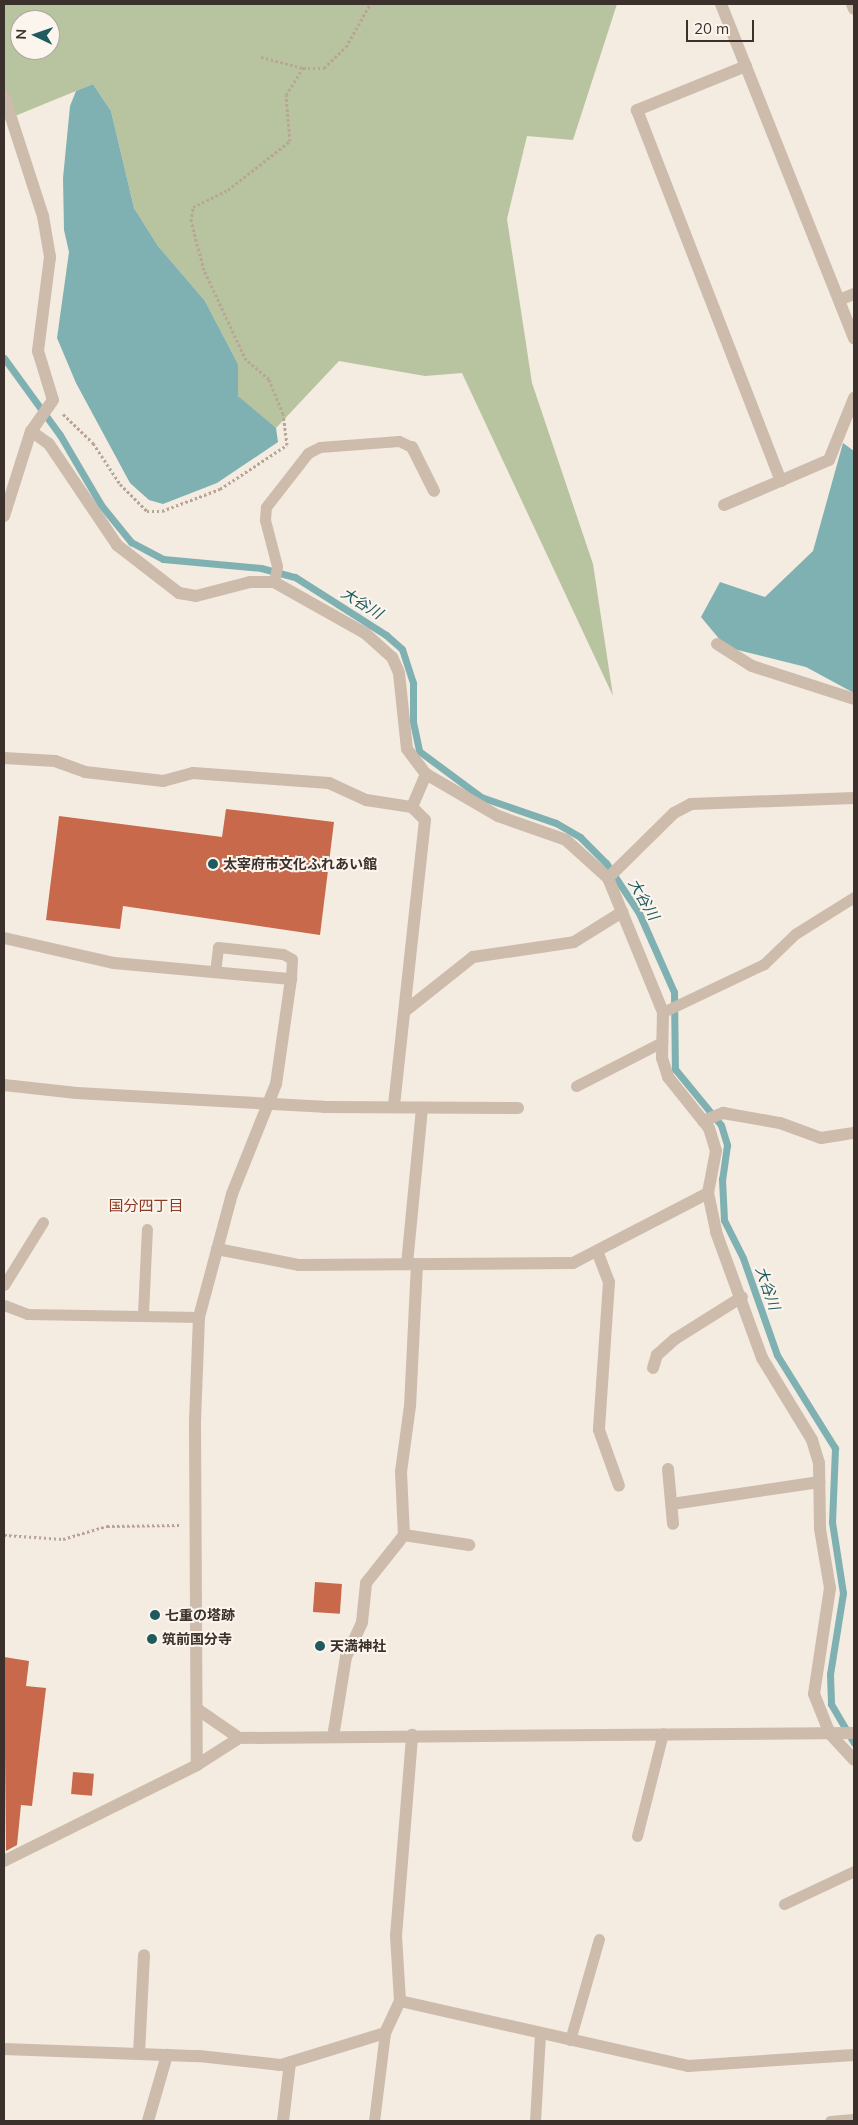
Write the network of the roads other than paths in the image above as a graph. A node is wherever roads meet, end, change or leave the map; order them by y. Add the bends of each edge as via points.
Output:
1 (721, 4) edge
2 (746, 66) junction
3 (4, 96) edge
4 (854, 294) edge
5 (839, 300) junction
6 (854, 339) edge
7 (854, 398) edge
8 (31, 431) junction
9 (412, 447) joint
10 (780, 481) junction
11 (434, 492) dead end
12 (724, 505) dead end
13 (4, 516) edge
14 (274, 582) junction
15 (717, 644) dead end
16 (854, 699) edge
17 (4, 758) edge
18 (426, 774) junction
19 (854, 798) edge
20 (412, 806) junction
21 (608, 878) junction
22 (854, 897) edge
23 (622, 912) junction
24 (4, 938) edge
25 (215, 972) junction
26 (291, 979) junction
27 (404, 1011) junction
28 (663, 1012) junction
29 (662, 1042) junction
30 (4, 1085) edge
31 (576, 1086) dead end
32 (270, 1102) junction
33 (394, 1106) junction
34 (422, 1108) junction
35 (518, 1108) dead end
36 (703, 1121) junction
37 (854, 1133) edge
38 (708, 1193) junction
39 (43, 1222) dead end
40 (147, 1229) dead end
41 (217, 1249) junction
42 (597, 1251) junction
43 (412, 1264) junction
44 (4, 1285) edge
45 (742, 1297) junction
46 (4, 1305) edge
47 (143, 1313) junction
48 (200, 1317) junction
49 (653, 1368) dead end
50 (668, 1469) dead end
51 (819, 1482) junction
52 (618, 1486) dead end
53 (672, 1504) junction
54 (673, 1524) dead end
55 (404, 1536) junction
56 (469, 1545) dead end
57 (200, 1711) junction
58 (663, 1733) junction
59 (834, 1734) junction
60 (854, 1734) edge
61 (412, 1735) junction
62 (333, 1737) junction
63 (239, 1738) junction
64 (854, 1760) edge
65 (197, 1765) junction
66 (637, 1836) dead end
67 (4, 1861) edge
68 (854, 1871) edge
69 (784, 1904) dead end
70 (598, 1939) dead end
71 (144, 1955) dead end
72 (400, 2001) junction
73 (385, 2033) junction
74 (540, 2033) junction
75 (570, 2040) junction
76 (4, 2049) edge
77 (140, 2054) junction
78 (167, 2055) junction
79 (854, 2055) edge
80 (290, 2062) junction
81 (854, 2119) edge
82 (148, 2121) edge
83 (283, 2121) edge
84 (374, 2121) edge
85 (535, 2121) edge
86 (830, 2121) edge

1 - 2 street
2 - 5 street
2 - 10 street via 636,110
3 - 8 street via 43,216 50,257 38,351 53,400
4 - 5 street
5 - 6 street
7 - 10 street via 829,460
8 - 13 street
8 - 14 street via 49,444 118,545 179,593 196,596 250,582
9 - 11 street
9 - 14 lane via 399,441 320,447 308,453 266,506 277,566
10 - 12 street
14 - 18 street via 365,633 392,657 399,673 407,749
15 - 16 street via 752,666
17 - 20 street via 55,761 85,772 163,781 193,773 329,783 366,800
18 - 20 street
18 - 21 street via 498,816 566,840
19 - 21 street via 691,804 674,813
20 - 27 street via 425,820
21 - 23 street
22 - 28 lane via 796,934 764,964
23 - 27 street via 574,942 473,957
23 - 28 street
24 - 25 street via 114,963
25 - 26 street
25 - 26 lane via 218,947 283,954 292,960
26 - 32 street
27 - 33 street
28 - 29 street
29 - 31 lane
29 - 36 street via 668,1077
30 - 32 street via 77,1093
32 - 33 street
32 - 41 street via 232,1194
33 - 34 street
34 - 35 street
34 - 43 street
36 - 37 street via 723,1113 780,1122 821,1138
36 - 38 street via 716,1151
38 - 42 street
38 - 45 street via 716,1232
39 - 44 lane
40 - 47 lane
41 - 43 street via 299,1265
41 - 48 street
42 - 43 street via 574,1263
42 - 52 street via 609,1282 599,1430
43 - 55 street via 410,1406 401,1472
45 - 49 street via 676,1339 657,1355
45 - 51 street via 762,1358 812,1440
46 - 47 lane via 27,1314
47 - 48 lane
48 - 57 street via 195,1525
50 - 53 street
51 - 53 street
51 - 59 street via 820,1529 830,1588 814,1694
53 - 54 street
55 - 56 street
55 - 62 street via 366,1583 362,1622 346,1657
57 - 63 street
57 - 65 street
58 - 59 street
58 - 61 street
58 - 66 lane
59 - 60 street
59 - 64 street
61 - 62 street
61 - 72 street via 396,1936
62 - 63 street
63 - 65 street
65 - 67 street
68 - 69 lane
70 - 75 lane
71 - 77 street
72 - 73 street
72 - 74 street
73 - 80 street
73 - 84 lane
74 - 75 street
74 - 85 lane
75 - 79 street via 688,2066
76 - 77 street
77 - 78 street
78 - 80 street
78 - 82 street
80 - 83 street
81 - 86 lane

